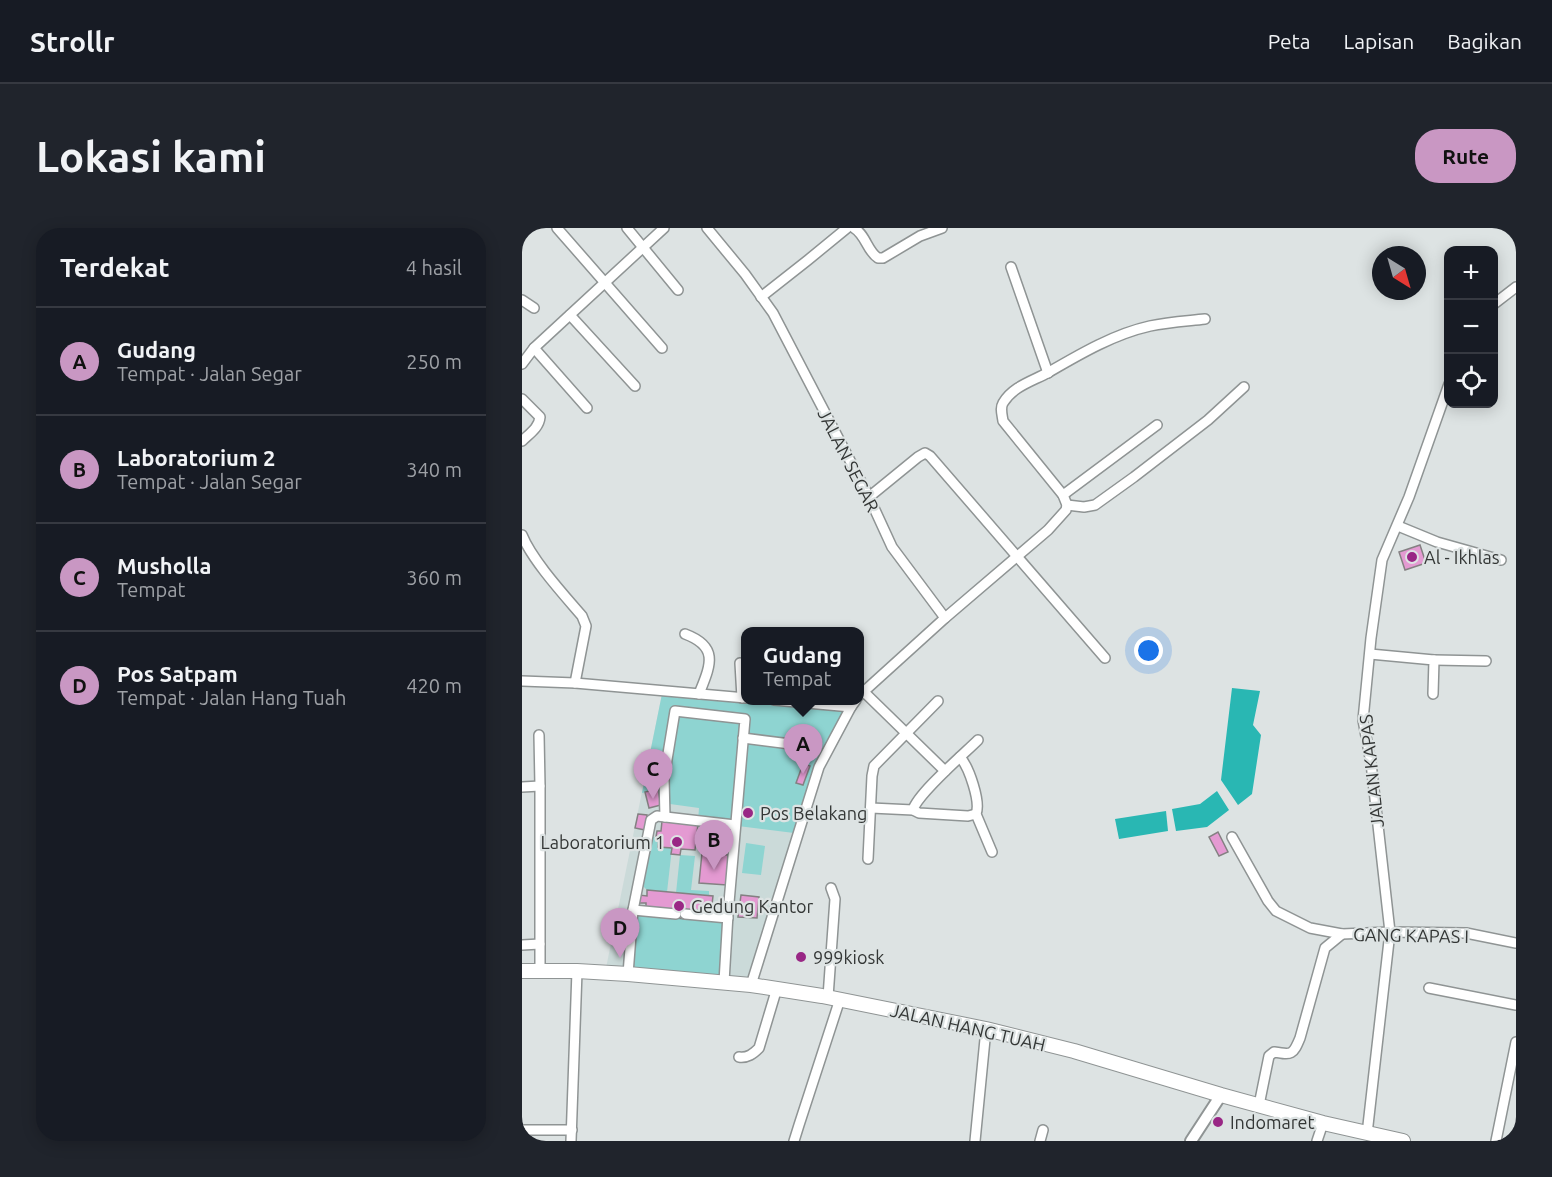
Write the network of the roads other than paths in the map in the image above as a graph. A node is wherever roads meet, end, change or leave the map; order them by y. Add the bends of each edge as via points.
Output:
1 (557, 228) edge
2 (627, 228) edge
3 (664, 228) edge
4 (706, 228) edge
5 (846, 228) edge
6 (854, 228) edge
7 (942, 228) edge
8 (643, 247) junction
9 (1011, 267) dead end
10 (605, 282) junction
11 (1516, 287) edge
12 (678, 290) dead end
13 (761, 297) junction
14 (522, 300) edge
15 (1498, 301) edge
16 (534, 308) dead end
17 (570, 315) junction
18 (1205, 319) dead end
19 (534, 348) junction
20 (662, 348) dead end
21 (522, 364) edge
22 (1048, 373) junction
23 (635, 386) dead end
24 (1244, 387) dead end
25 (1444, 398) edge
26 (522, 399) edge
27 (587, 408) dead end
28 (1157, 425) dead end
29 (522, 441) edge
30 (1063, 495) junction
31 (868, 497) junction
32 (1067, 505) junction
33 (1398, 526) junction
34 (522, 535) edge
35 (1018, 557) junction
36 (1502, 561) dead end
37 (947, 617) junction
38 (685, 634) dead end
39 (1370, 654) junction
40 (1105, 658) dead end
41 (1434, 660) junction
42 (1486, 661) dead end
43 (740, 663) dead end
44 (741, 672) edge
45 (522, 681) edge
46 (574, 683) junction
47 (864, 691) edge
48 (699, 694) junction
49 (1433, 694) dead end
50 (864, 695) edge
51 (741, 698) edge
52 (938, 701) dead end
53 (852, 705) edge
54 (906, 733) junction
55 (539, 735) dead end
56 (743, 738) junction
57 (978, 740) dead end
58 (806, 746) dead end
59 (960, 757) junction
60 (945, 771) junction
61 (522, 786) edge
62 (540, 786) junction
63 (871, 808) junction
64 (913, 810) junction
65 (976, 814) junction
66 (665, 817) junction
67 (735, 825) junction
68 (1232, 837) dead end
69 (992, 852) dead end
70 (868, 859) dead end
71 (831, 888) dead end
72 (633, 910) junction
73 (728, 918) junction
74 (1390, 932) junction
75 (1342, 934) junction
76 (1516, 943) edge
77 (540, 944) junction
78 (522, 945) edge
79 (522, 971) edge
80 (540, 971) junction
81 (576, 971) junction
82 (628, 974) junction
83 (724, 982) junction
84 (751, 985) junction
85 (777, 988) junction
86 (1429, 988) dead end
87 (834, 998) junction
88 (1516, 1005) edge
89 (986, 1029) junction
90 (1516, 1042) edge
91 (739, 1057) dead end
92 (1221, 1095) junction
93 (1259, 1105) junction
94 (1323, 1123) junction
95 (522, 1130) edge
96 (572, 1130) junction
97 (1043, 1130) dead end
98 (1367, 1134) junction
99 (571, 1141) edge
100 (794, 1141) edge
101 (975, 1141) edge
102 (1040, 1141) edge
103 (1191, 1141) edge
104 (1317, 1141) edge
105 (1403, 1141) edge
106 (1496, 1141) edge

1 - 10 street
2 - 8 street
3 - 8 street
4 - 13 street, JALAN SEGAR
5 - 13 street
6 - 7 street via 879,258
8 - 10 street
8 - 12 street
9 - 22 street
10 - 17 street
10 - 20 street
11 - 15 street
13 - 31 street, JALAN SEGAR via 773,312
14 - 16 street
17 - 19 street
17 - 23 street
18 - 22 street via 1149,326 1094,347
19 - 21 street
19 - 27 street
22 - 30 street via 1020,386 1002,405 1001,412 1003,421
24 - 32 street via 1208,420 1095,505
25 - 33 street, JALAN KAPAS
26 - 29 street via 540,417 540,423
28 - 30 street
30 - 32 street
31 - 35 street via 925,453
31 - 37 street, JALAN SEGAR via 892,546
32 - 35 street via 1064,514
33 - 36 street
33 - 39 street, JALAN KAPAS via 1382,560
34 - 46 street via 586,626
35 - 37 street
35 - 40 street
37 - 47 street
38 - 48 street via 699,640 710,660
39 - 41 street
39 - 74 street, JALAN KAPAS via 1363,720
41 - 42 street
41 - 49 street
43 - 44 street
45 - 46 street
46 - 48 street
48 - 51 street
50 - 54 street
52 - 54 street
53 - 84 street via 819,767
54 - 60 street
54 - 63 street via 874,766
55 - 62 street
56 - 58 street
56 - 66 street via 745,719 675,711 664,778
56 - 67 street
57 - 59 street
59 - 60 street
59 - 65 street via 968,768 978,807
60 - 64 street
61 - 62 street
62 - 77 street
63 - 64 street
63 - 70 street
64 - 65 street
65 - 69 street
66 - 67 street
66 - 72 street via 651,820
67 - 73 street
68 - 75 street, GANG KAPAS I via 1276,911 1310,928
71 - 87 street via 835,899
72 - 73 street
72 - 82 street
73 - 83 street
74 - 75 street, GANG KAPAS I
74 - 76 street, GANG KAPAS I via 1466,933
74 - 98 street, JALAN KAPAS
75 - 93 street via 1325,948 1293,1052 1269,1056
77 - 78 street
77 - 80 street
79 - 80 main road, JALAN HANG TUAH
80 - 81 main road, JALAN HANG TUAH
81 - 82 main road, JALAN HANG TUAH
81 - 96 street
82 - 83 main road, JALAN HANG TUAH
83 - 84 main road, JALAN HANG TUAH
84 - 85 main road, JALAN HANG TUAH
85 - 87 main road, JALAN HANG TUAH
85 - 91 street via 759,1048 753,1054
86 - 88 street
87 - 89 main road, JALAN HANG TUAH
87 - 100 street
89 - 92 main road, JALAN HANG TUAH
89 - 101 street
90 - 106 street
92 - 93 main road, JALAN HANG TUAH
92 - 103 street
93 - 94 main road, JALAN HANG TUAH
94 - 98 main road, JALAN HANG TUAH
94 - 104 street
95 - 96 street
96 - 99 street
97 - 102 street
98 - 105 main road, JALAN HANG TUAH

